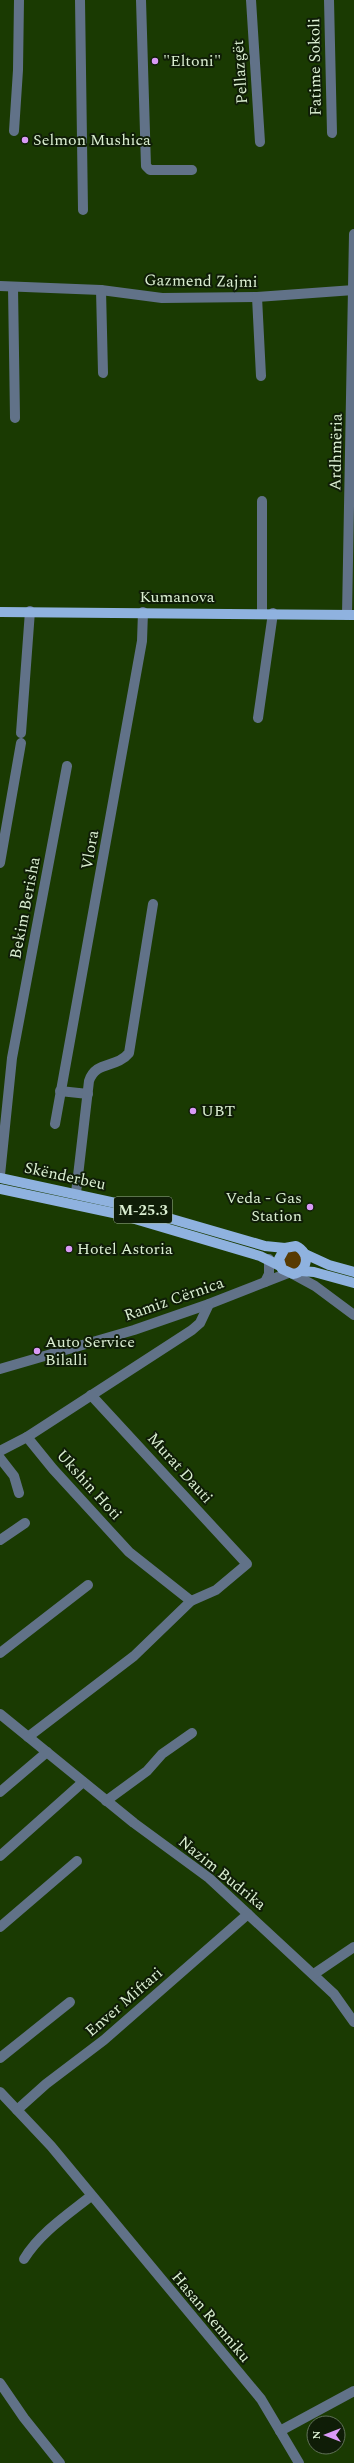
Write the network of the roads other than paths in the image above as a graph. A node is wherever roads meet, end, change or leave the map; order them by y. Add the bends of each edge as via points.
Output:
1 (19, 0) edge
2 (80, 0) edge
3 (141, 0) edge
4 (251, 0) edge
5 (329, 0) edge
6 (14, 131) dead end
7 (332, 133) dead end
8 (260, 142) dead end
9 (192, 170) dead end
10 (83, 210) dead end
11 (354, 234) edge
12 (0, 286) edge
13 (13, 287) junction
14 (101, 290) junction
15 (354, 290) edge
16 (258, 297) junction
17 (103, 372) dead end
18 (261, 376) dead end
19 (15, 418) dead end
20 (262, 501) dead end
21 (30, 611) junction
22 (0, 612) edge
23 (143, 612) junction
24 (262, 613) junction
25 (273, 613) junction
26 (351, 615) edge
27 (258, 718) dead end
28 (67, 766) dead end
29 (0, 862) edge
30 (153, 904) dead end
31 (60, 1091) junction
32 (88, 1094) junction
33 (54, 1124) dead end
34 (0, 1176) edge
35 (0, 1189) edge
36 (76, 1193) junction
37 (305, 1254) junction
38 (276, 1260) junction
39 (354, 1272) edge
40 (294, 1273) junction
41 (265, 1282) junction
42 (354, 1283) edge
43 (209, 1304) junction
44 (354, 1315) edge
45 (0, 1369) edge
46 (91, 1395) junction
47 (27, 1437) junction
48 (0, 1451) edge
49 (0, 1458) edge
50 (20, 1493) dead end
51 (25, 1523) dead end
52 (0, 1540) edge
53 (88, 1585) dead end
54 (191, 1601) junction
55 (0, 1653) edge
56 (0, 1716) edge
57 (192, 1733) dead end
58 (28, 1737) junction
59 (47, 1752) junction
60 (83, 1782) junction
61 (0, 1792) edge
62 (106, 1801) junction
63 (0, 1856) edge
64 (77, 1860) dead end
65 (248, 1914) junction
66 (0, 1927) edge
67 (354, 1947) edge
68 (314, 1974) junction
69 (70, 2002) dead end
70 (354, 2022) edge
71 (0, 2058) edge
72 (0, 2092) edge
73 (17, 2110) junction
74 (91, 2196) junction
75 (24, 2259) dead end
76 (0, 2383) edge
77 (354, 2391) edge
78 (280, 2431) junction
79 (60, 2463) edge
80 (299, 2463) edge

1 - 6 street
2 - 10 street
3 - 9 street via 146,166 150,170
4 - 8 street, Pellazgët
5 - 7 street, Fatime Sokoli
11 - 15 street
12 - 13 street, Gazmend Zajmi
13 - 14 street, Gazmend Zajmi
13 - 19 street
14 - 16 street, Gazmend Zajmi via 162,298
14 - 17 street
15 - 16 street, Gazmend Zajmi
15 - 26 street, Ardhmëria
16 - 18 street
20 - 24 street
21 - 22 main road, Kumanova
21 - 23 main road, Kumanova
21 - 29 street via 21,738
23 - 24 main road, Kumanova
23 - 31 street, Vlora via 142,641
24 - 25 main road, Kumanova
25 - 26 main road, Kumanova
25 - 27 street
28 - 34 street, Bekim Berisha via 12,1058
30 - 32 street via 128,1053 122,1061 99,1067 92,1072
31 - 32 street
31 - 33 street, Vlora
32 - 36 street
34 - 36 main road, Skënderbeu / M-25.3
35 - 38 main road, Skënderbeu / M-25.3 via 118,1214
36 - 38 main road, Skënderbeu / M-25.3 via 173,1218 265,1246
37 - 38 main road, M-25.3 via 296,1246
37 - 39 main road, M-25.3 via 329,1265
37 - 40 main road via 306,1263
38 - 40 main road, M-25.3
38 - 41 street
40 - 41 street, Ramiz Cërnica
40 - 42 main road via 314,1272
40 - 44 street
41 - 43 street, Ramiz Cërnica
43 - 45 street, Ramiz Cërnica via 128,1332
43 - 46 street via 200,1323 192,1330
46 - 47 street
46 - 54 street, Murat Dauti via 247,1561 246,1566 216,1590
47 - 48 street
47 - 54 street, Ukshin Hoti via 53,1470 129,1552
49 - 50 street via 14,1476
51 - 52 street
53 - 55 street
54 - 58 street via 134,1656
56 - 58 street, Nazim Budrika
57 - 62 street via 162,1754 147,1772
58 - 59 street, Nazim Budrika
59 - 60 street, Nazim Budrika
59 - 61 street
60 - 62 street, Nazim Budrika
60 - 63 street
62 - 65 street, Nazim Budrika via 209,1878
64 - 66 street
65 - 68 street, Nazim Budrika
65 - 73 street, Enver Miftari via 104,2040 46,2084
67 - 68 street
68 - 70 street, Nazim Budrika via 334,1994
69 - 71 street
72 - 73 street, Hasan Remniku
73 - 74 street, Hasan Remniku via 51,2146
74 - 75 street via 58,2221 31,2248
74 - 78 street, Hasan Remniku via 261,2399
76 - 79 street
77 - 78 street
78 - 80 street, Hasan Remniku

